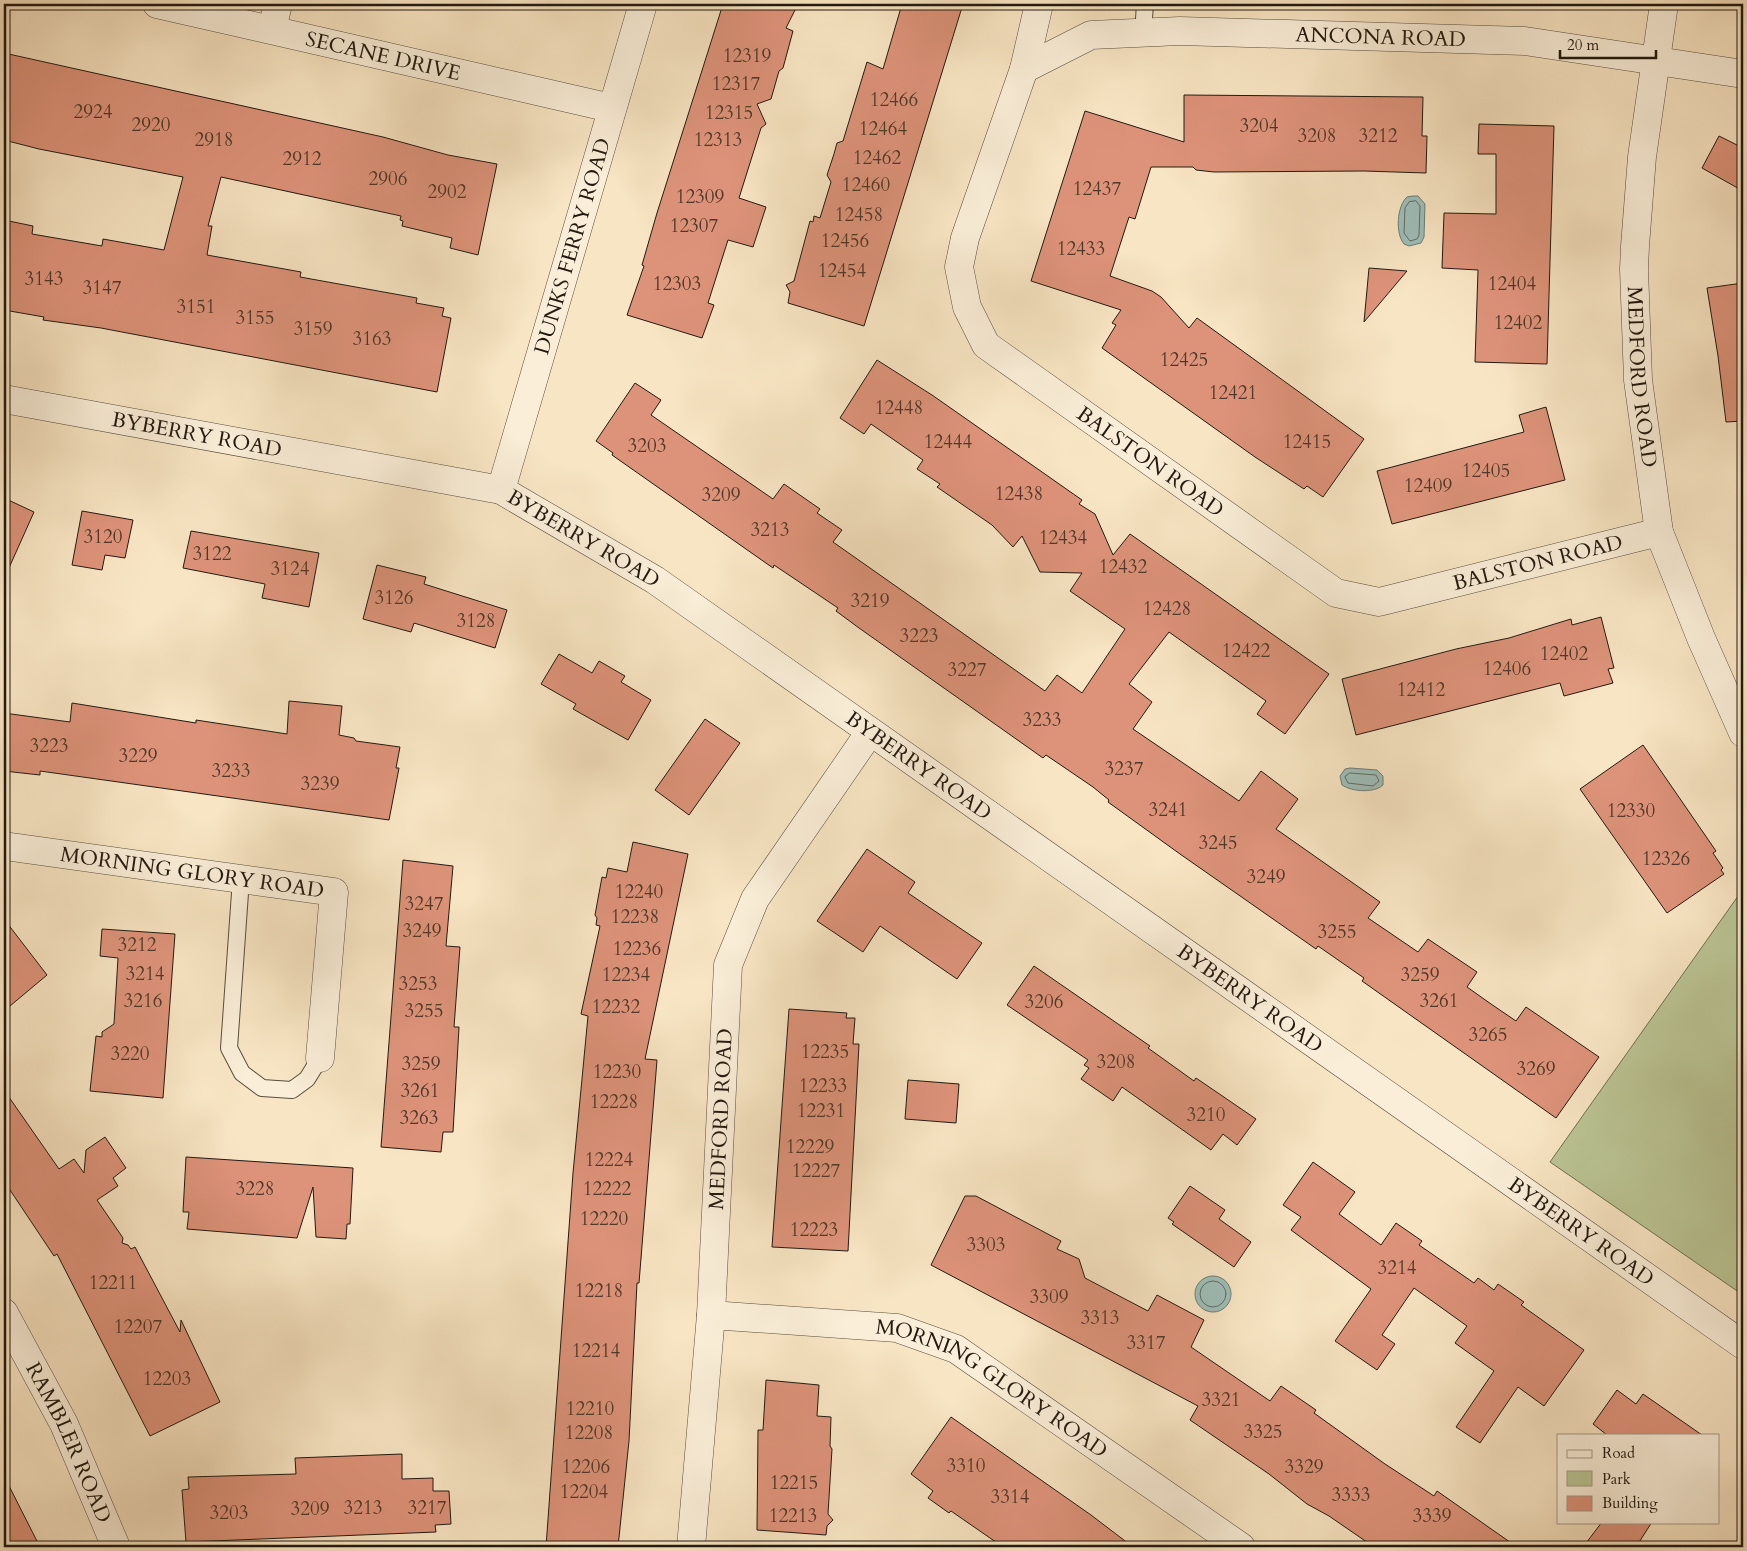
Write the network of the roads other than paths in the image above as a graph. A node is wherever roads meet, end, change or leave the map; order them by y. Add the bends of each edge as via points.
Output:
1 (157, 4) edge
2 (643, 4) edge
3 (1038, 4) edge
4 (1146, 4) edge
5 (1664, 4) edge
6 (275, 16) edge
7 (1143, 32) junction
8 (1655, 59) junction
9 (1024, 69) junction
10 (1743, 74) edge
11 (611, 108) junction
12 (4, 399) edge
13 (501, 490) junction
14 (1659, 532) junction
15 (870, 732) junction
16 (1743, 733) edge
17 (4, 846) edge
18 (241, 879) junction
19 (320, 1058) joint
20 (4, 1313) edge
21 (711, 1315) junction
22 (1743, 1345) edge
23 (116, 1547) edge
24 (691, 1547) edge
25 (1241, 1547) edge

1 - 6 street, SECANE DRIVE
2 - 11 street, DUNKS FERRY ROAD
3 - 9 street, BALSTON ROAD
4 - 7 lane
5 - 8 street, MEDFORD ROAD
6 - 11 street, SECANE DRIVE
7 - 8 street, ANCONA ROAD via 1525,41
7 - 9 street, ANCONA ROAD via 1091,34
8 - 10 street, ANCONA ROAD
8 - 14 street, MEDFORD ROAD via 1642,157 1634,269 1638,380
9 - 14 street, BALSTON ROAD via 965,238 959,267 967,307 986,345 1336,593 1379,602
11 - 13 street, DUNKS FERRY ROAD
12 - 13 street, BYBERRY ROAD
13 - 15 street, BYBERRY ROAD via 655,580
14 - 16 street, MEDFORD ROAD
15 - 21 street, MEDFORD ROAD via 755,899 728,965
15 - 22 street, BYBERRY ROAD
17 - 18 street, MORNING GLORY ROAD
18 - 19 street, MORNING GLORY ROAD via 334,892
18 - 19 lane via 229,1048 242,1073 262,1088 292,1090 308,1079
20 - 23 street, RAMBLER ROAD via 64,1424
21 - 24 street, MEDFORD ROAD
21 - 25 street, MORNING GLORY ROAD via 897,1328 956,1349

